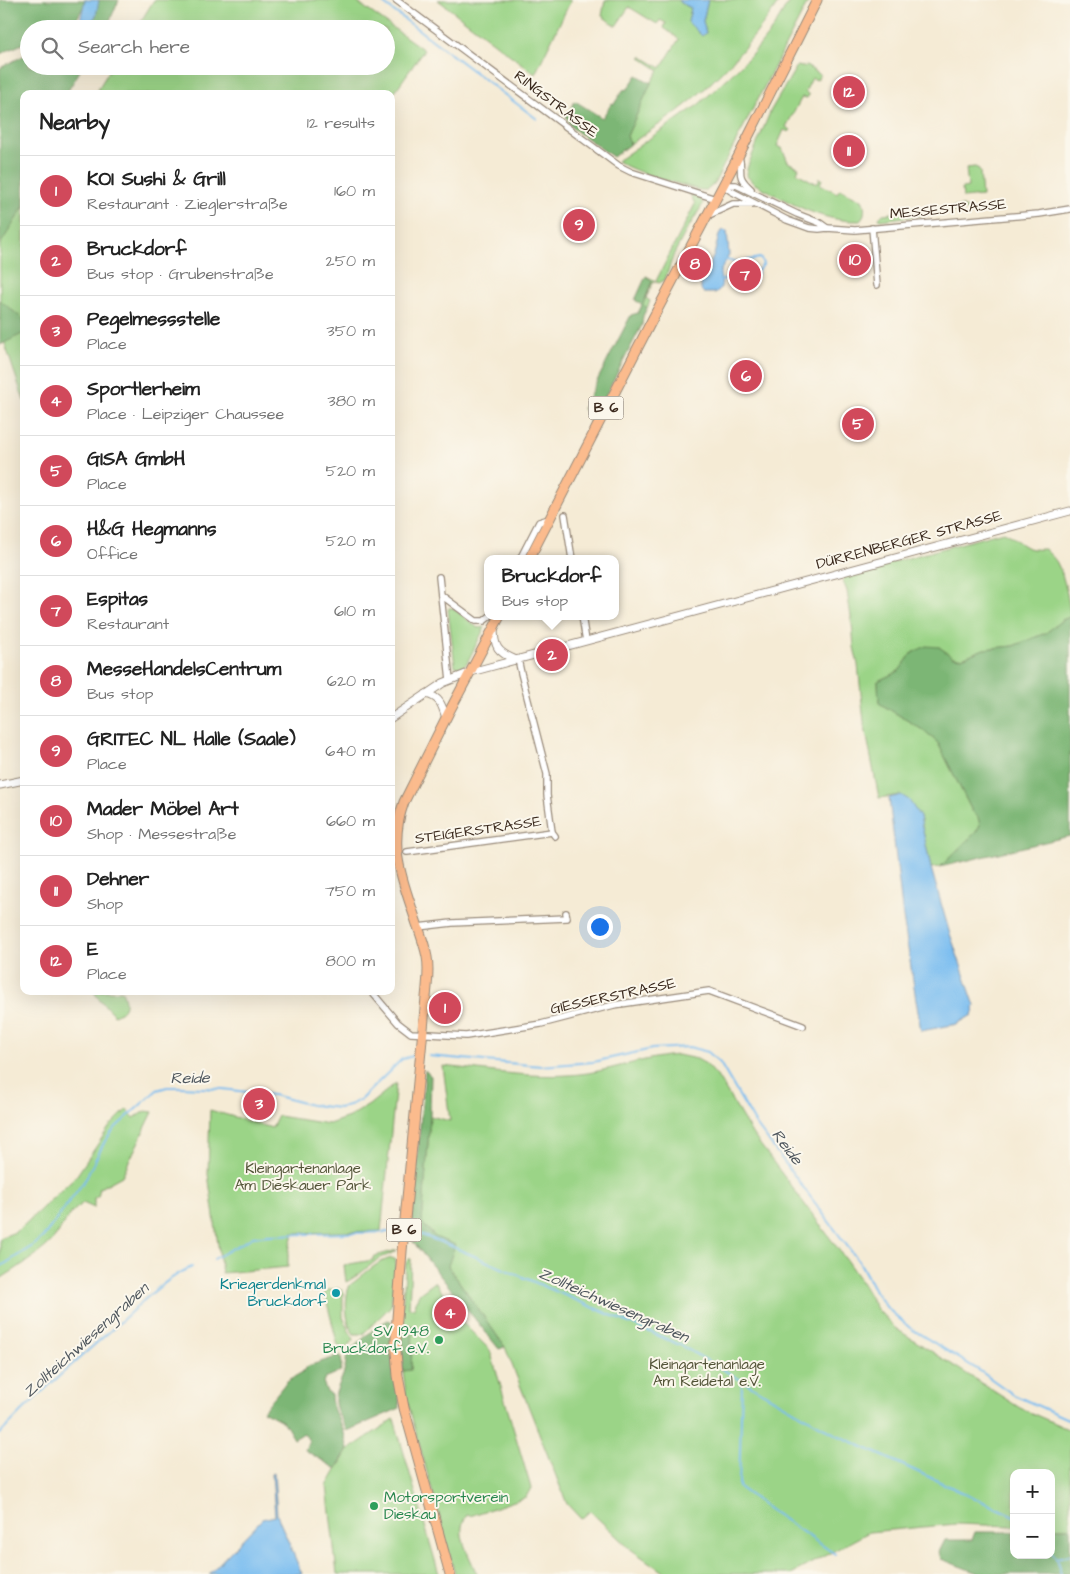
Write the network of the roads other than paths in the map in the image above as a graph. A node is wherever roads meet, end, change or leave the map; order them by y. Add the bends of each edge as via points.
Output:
1 (396, 0) edge
2 (817, 0) edge
3 (739, 156) junction
4 (724, 185) junction
5 (756, 194) junction
6 (716, 199) junction
7 (757, 205) junction
8 (1070, 209) edge
9 (707, 216) junction
10 (828, 228) junction
11 (872, 228) junction
12 (877, 285) dead end
13 (1070, 510) edge
14 (565, 515) dead end
15 (549, 519) junction
16 (522, 555) edge
17 (531, 555) edge
18 (571, 555) edge
19 (439, 577) dead end
20 (441, 595) junction
21 (486, 620) edge
22 (498, 620) edge
23 (583, 620) edge
24 (494, 627) junction
25 (586, 641) junction
26 (518, 659) junction
27 (471, 672) junction
28 (450, 680) junction
29 (426, 694) junction
30 (395, 715) edge
31 (446, 718) junction
32 (20, 781) edge
33 (0, 785) edge
34 (407, 852) dead end
35 (566, 914) dead end
36 (418, 927) junction
37 (374, 995) edge
38 (803, 1026) dead end
39 (423, 1033) junction
40 (450, 1574) edge

1 - 6 street, RINGSTRASSE via 619,166
2 - 3 main road, B 6
3 - 4 main road, B 6
3 - 5 street, MESSESTRASSE via 740,177
4 - 5 street, MESSESTRASSE via 736,185
4 - 6 main road, B 6
4 - 7 street, MESSESTRASSE
5 - 10 street, MESSESTRASSE
6 - 9 main road, B 6
7 - 9 street, MESSESTRASSE via 733,204
7 - 10 street, MESSESTRASSE via 809,228
8 - 11 street, MESSESTRASSE
9 - 15 main road, B 6
10 - 11 street, MESSESTRASSE
11 - 12 street
13 - 25 street, DÜRRENBERGER STRASSE
14 - 18 street
15 - 16 street via 539,522
15 - 17 main road, B 6
19 - 20 street
20 - 21 street via 476,621
20 - 28 street
22 - 24 main road, B 6
23 - 25 street
24 - 26 street via 498,649
24 - 27 main road, B 6
25 - 26 street, DÜRRENBERGER STRASSE
26 - 27 street, DÜRRENBERGER STRASSE
26 - 34 street, STEIGERSTRASSE via 548,774 547,795 553,834
27 - 28 street, DÜRRENBERGER STRASSE
27 - 31 main road, B 6
28 - 29 street, DÜRRENBERGER STRASSE
29 - 30 street, DÜRRENBERGER STRASSE
29 - 31 street via 437,698
31 - 36 main road, B 6 via 399,813 396,833 396,854
32 - 33 street
35 - 36 street via 567,918
36 - 39 main road, B 6 via 428,967
37 - 39 street, GIESSERSTRASSE via 404,1029
38 - 39 street, GIESSERSTRASSE via 709,991 614,1006 541,1024 466,1036
39 - 40 main road, B 6 via 396,1352 401,1393

